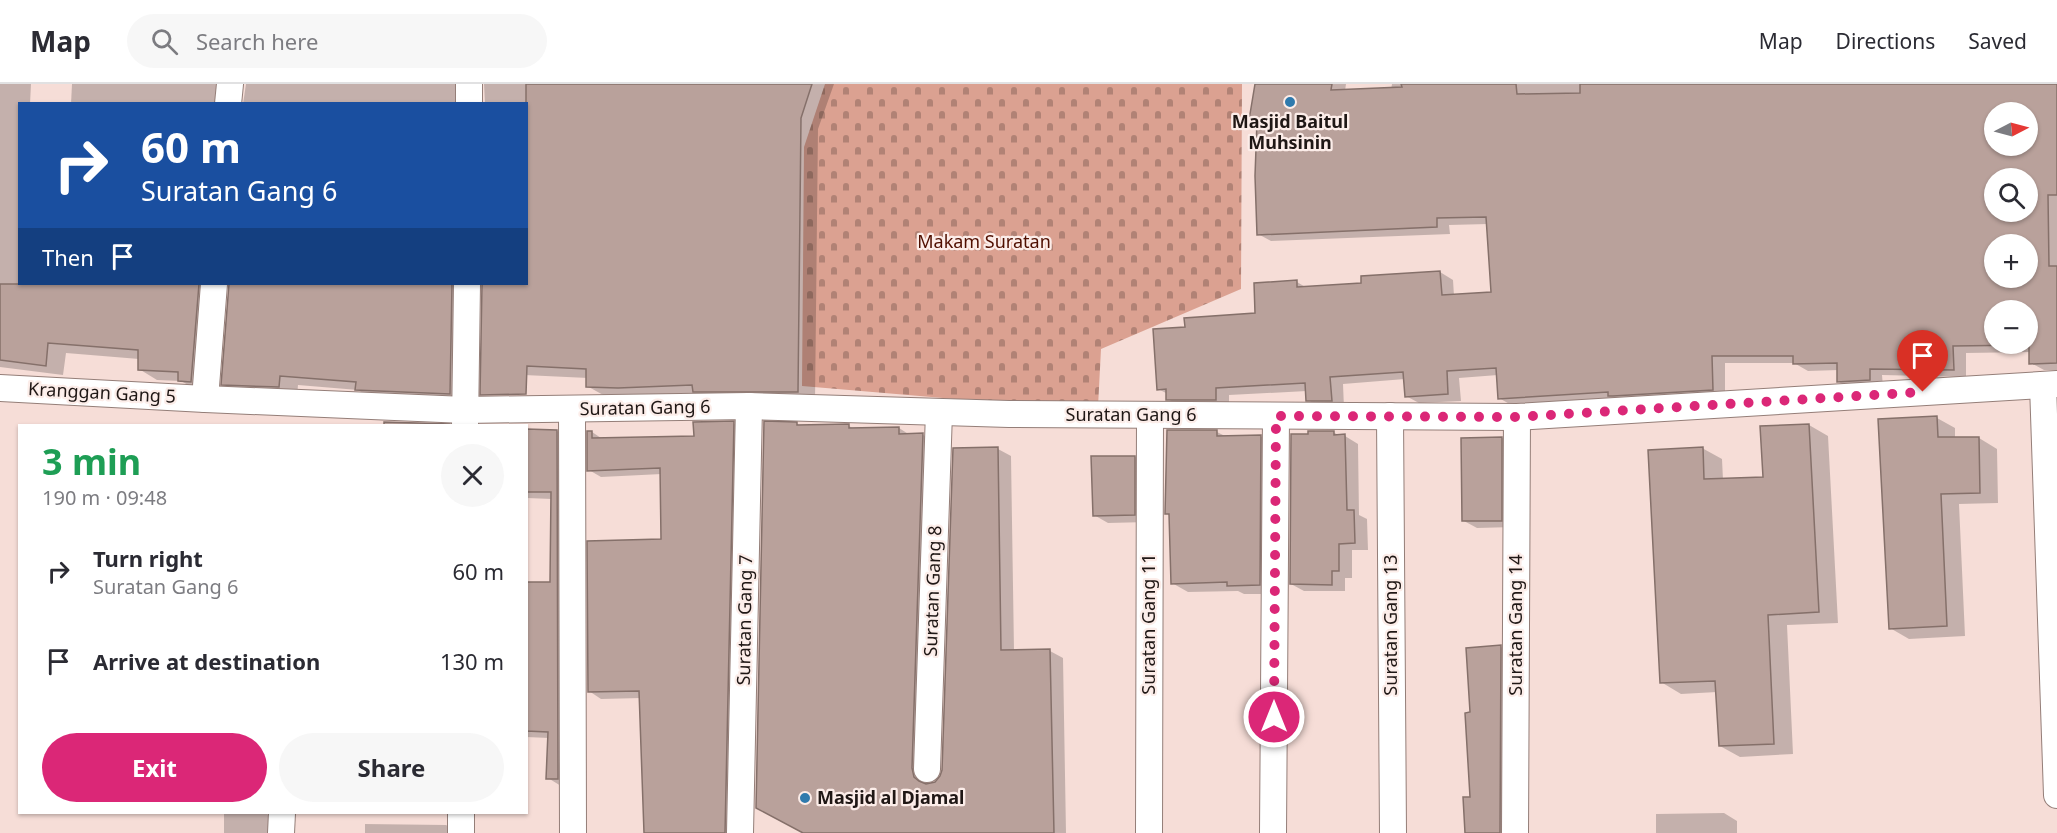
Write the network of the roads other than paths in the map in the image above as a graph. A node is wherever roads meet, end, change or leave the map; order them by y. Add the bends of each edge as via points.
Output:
1 (230, 84) edge
2 (469, 84) edge
3 (228, 102) edge
4 (469, 102) edge
5 (214, 285) edge
6 (467, 285) edge
7 (2050, 385) edge
8 (0, 388) edge
9 (205, 399) junction
10 (749, 406) junction
11 (572, 410) junction
12 (939, 412) junction
13 (296, 415) edge
14 (1150, 415) junction
15 (1276, 416) junction
16 (1390, 416) junction
17 (1517, 417) junction
18 (465, 418) edge
19 (927, 769) dead end
20 (2057, 795) edge
21 (282, 814) edge
22 (461, 814) edge
23 (281, 833) edge
24 (461, 833) edge
25 (573, 833) edge
26 (740, 833) edge
27 (1149, 833) edge
28 (1273, 833) edge
29 (1393, 833) edge
30 (1515, 833) edge

1 - 3 street
2 - 4 street
5 - 9 street
6 - 18 street
7 - 17 street, Suratan Gang 6
7 - 20 street
8 - 9 street, Kranggan Gang 5
9 - 13 street, Suratan Gang 6
10 - 11 street, Suratan Gang 6
10 - 12 street, Suratan Gang 6
10 - 26 street, Suratan Gang 7
11 - 18 street, Suratan Gang 6
11 - 25 street
12 - 14 street, Suratan Gang 6
12 - 19 street, Suratan Gang 8
13 - 18 street, Suratan Gang 6
14 - 15 street, Suratan Gang 6
14 - 27 street, Suratan Gang 11
15 - 16 street, Suratan Gang 6
15 - 28 street
16 - 17 street, Suratan Gang 6
16 - 29 street, Suratan Gang 13
17 - 30 street, Suratan Gang 14
21 - 23 street
22 - 24 street

